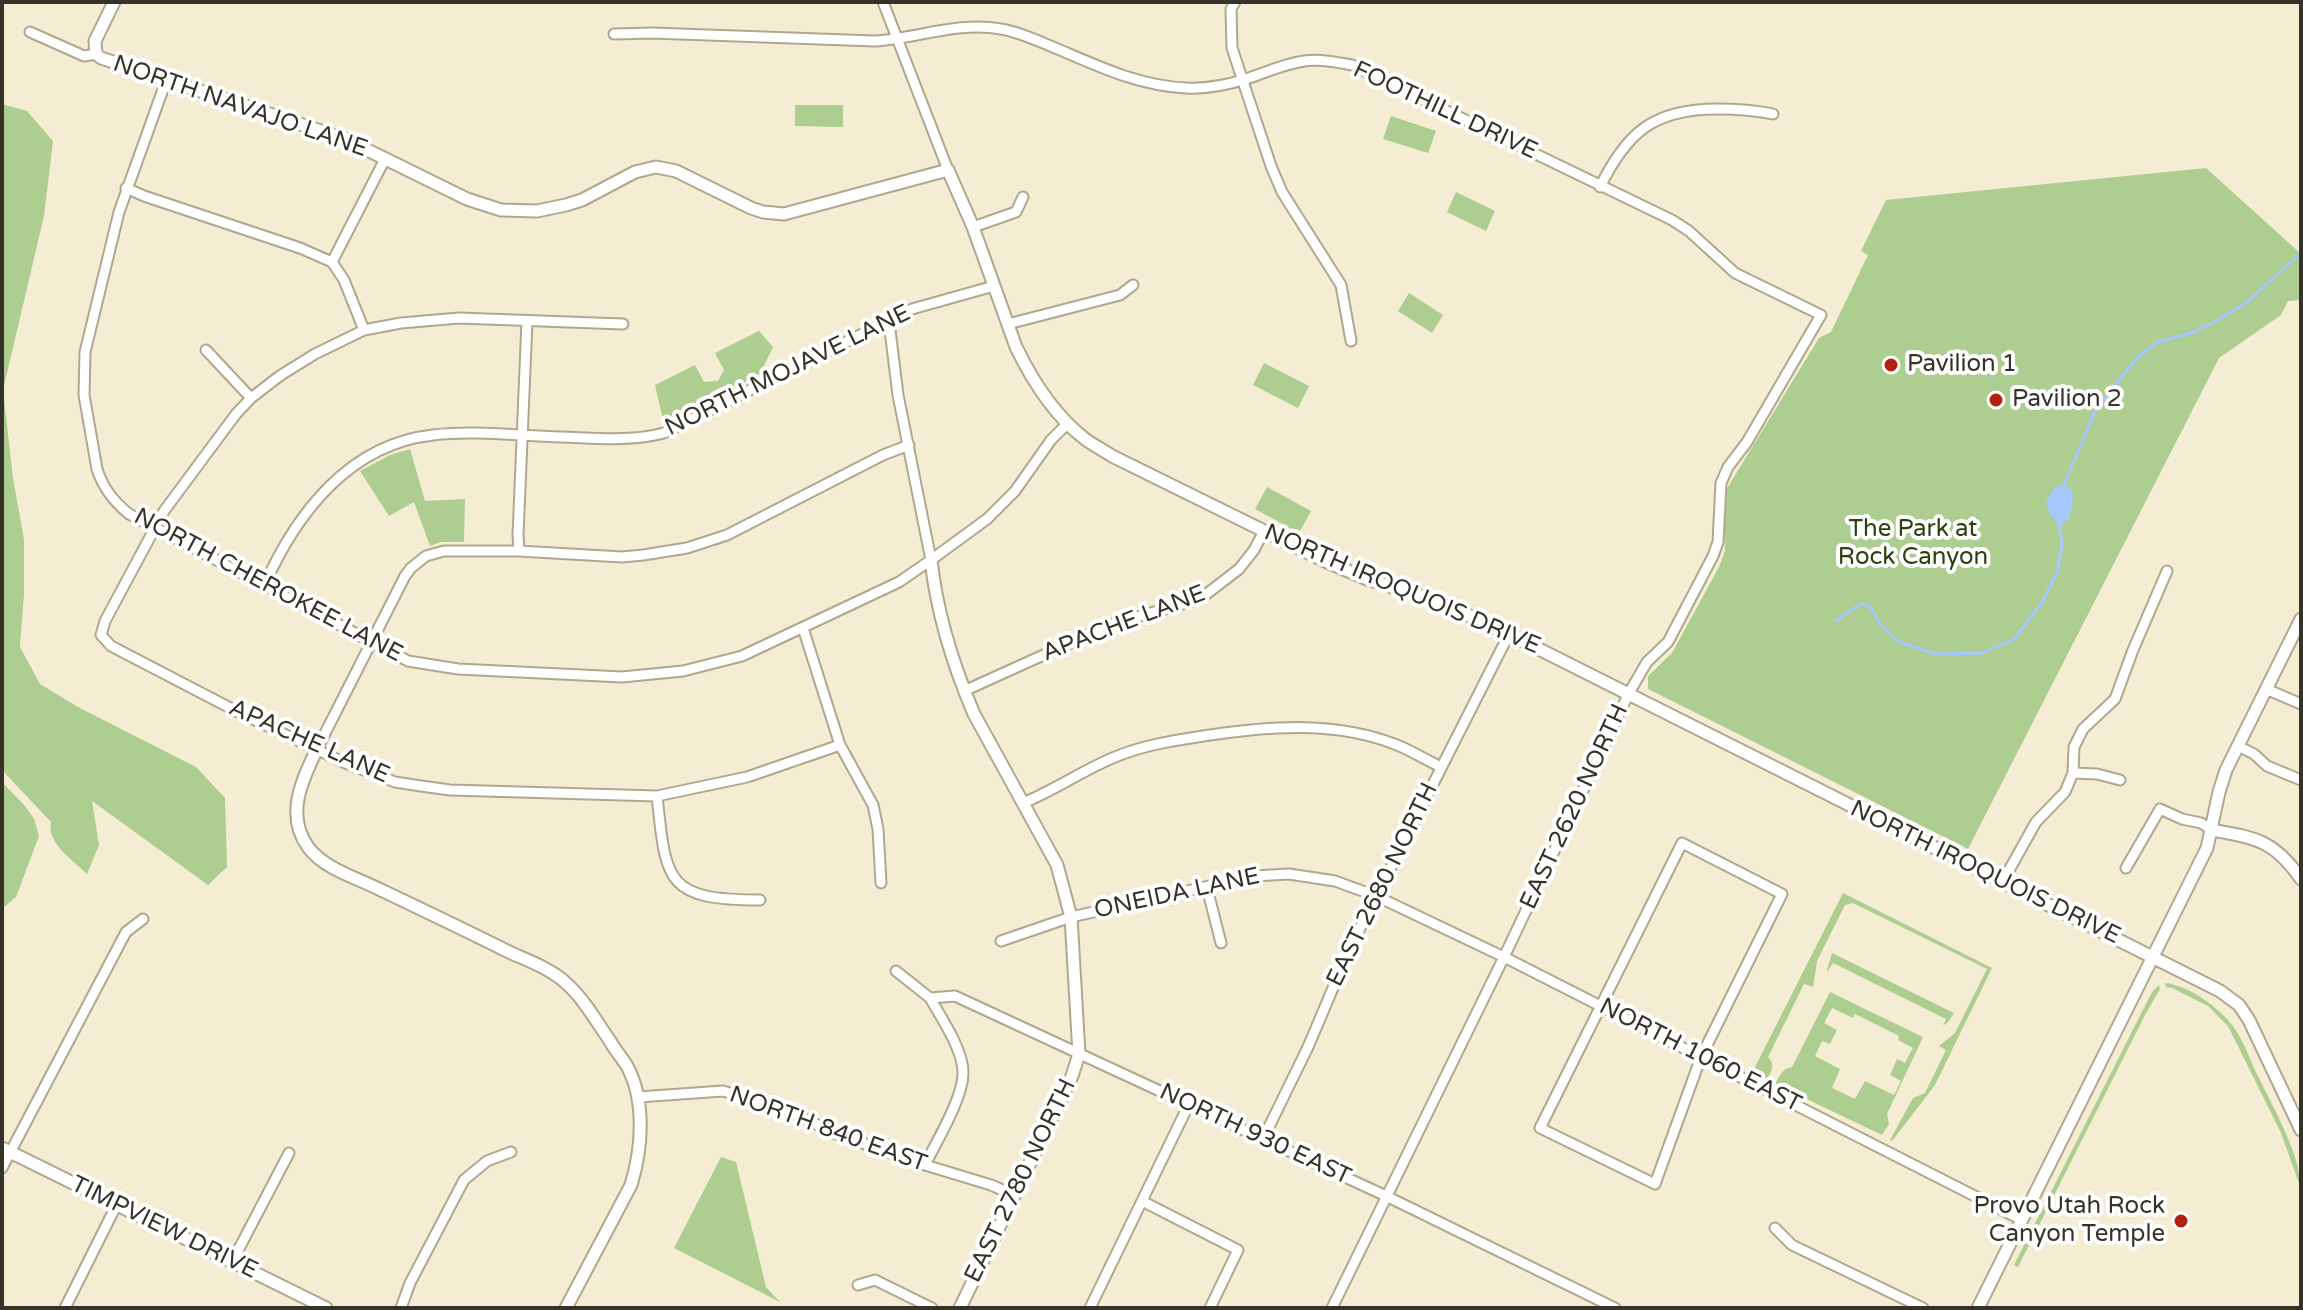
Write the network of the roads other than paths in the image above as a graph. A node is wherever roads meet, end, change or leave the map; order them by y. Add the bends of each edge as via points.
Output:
1 (114, 2) edge
2 (883, 2) edge
3 (1235, 2) edge
4 (30, 32) dead end
5 (614, 34) dead end
6 (897, 39) junction
7 (96, 54) junction
8 (1243, 80) junction
9 (166, 81) junction
10 (1773, 114) dead end
11 (385, 159) junction
12 (948, 170) junction
13 (1600, 187) junction
14 (126, 188) junction
15 (1023, 197) dead end
16 (973, 227) junction
17 (332, 262) junction
18 (1133, 285) dead end
19 (994, 286) junction
20 (1821, 315) joint
21 (527, 321) junction
22 (889, 322) junction
23 (623, 324) dead end
24 (1008, 324) junction
25 (364, 330) junction
26 (1351, 341) dead end
27 (206, 350) dead end
28 (251, 398) junction
29 (1068, 423) junction
30 (521, 436) junction
31 (909, 445) junction
32 (155, 529) junction
33 (1264, 531) junction
34 (519, 551) junction
35 (931, 560) junction
36 (2167, 571) dead end
37 (264, 586) junction
38 (2301, 619) edge
39 (803, 628) junction
40 (1509, 634) junction
41 (373, 642) junction
42 (2266, 689) junction
43 (964, 691) junction
44 (1629, 693) junction
45 (2301, 704) edge
46 (840, 745) junction
47 (2238, 746) junction
48 (317, 749) junction
49 (1441, 767) junction
50 (2073, 773) junction
51 (2120, 780) dead end
52 (2301, 780) edge
53 (657, 796) junction
54 (1023, 803) junction
55 (2212, 830) junction
56 (2126, 868) dead end
57 (2301, 879) edge
58 (2003, 881) junction
59 (881, 883) dead end
60 (1207, 888) junction
61 (1376, 896) junction
62 (760, 900) dead end
63 (1071, 917) junction
64 (143, 919) dead end
65 (1001, 941) dead end
66 (1221, 943) dead end
67 (1504, 957) junction
68 (2155, 957) junction
69 (896, 971) dead end
70 (930, 998) junction
71 (1601, 1006) junction
72 (1079, 1054) junction
73 (1701, 1057) junction
74 (638, 1097) junction
75 (1189, 1104) junction
76 (2301, 1130) edge
77 (1263, 1139) junction
78 (6, 1150) edge
79 (511, 1152) dead end
80 (289, 1153) dead end
81 (925, 1165) junction
82 (2, 1168) edge
83 (1014, 1195) junction
84 (1386, 1196) junction
85 (1142, 1201) junction
86 (117, 1204) junction
87 (2022, 1220) junction
88 (1775, 1228) dead end
89 (232, 1262) junction
90 (858, 1285) dead end
91 (1334, 1307) edge
92 (65, 1308) edge
93 (326, 1308) edge
94 (401, 1308) edge
95 (566, 1308) edge
96 (932, 1308) edge
97 (960, 1308) edge
98 (1090, 1308) edge
99 (1210, 1308) edge
100 (1615, 1308) edge
101 (1923, 1308) edge
102 (1978, 1308) edge

1 - 7 street via 95,41
2 - 6 street, NORTH IROQUOIS DRIVE
3 - 8 street via 1232,48
4 - 7 street, NORTH NAVAJO LANE via 84,56
5 - 6 street, FOOTHILL DRIVE
6 - 8 street, FOOTHILL DRIVE via 988,27 1021,34 1150,84 1204,88
6 - 12 street, NORTH IROQUOIS DRIVE
7 - 9 street, NORTH NAVAJO LANE
8 - 13 street, FOOTHILL DRIVE via 1304,61 1352,65
8 - 26 street via 1282,192 1341,285
9 - 11 street, NORTH NAVAJO LANE via 345,139
9 - 14 street, NORTH CHEROKEE LANE
10 - 13 street via 1691,109 1668,115 1623,148
11 - 12 street, NORTH NAVAJO LANE via 467,199 520,211 582,200 656,167 771,214
11 - 17 street
12 - 16 street, NORTH IROQUOIS DRIVE
13 - 20 street, FOOTHILL DRIVE via 1672,220 1735,273
14 - 17 street
14 - 32 street, NORTH CHEROKEE LANE via 85,352 84,395 105,488 119,506
15 - 16 street via 1016,212
16 - 19 street, NORTH IROQUOIS DRIVE
17 - 25 street
18 - 24 street via 1120,295
19 - 22 street, NORTH MOJAVE LANE via 912,309
19 - 24 street, NORTH IROQUOIS DRIVE
20 - 44 street, EAST 2620 NORTH via 1728,467 1721,483 1713,556 1668,642 1647,662
21 - 23 street
21 - 25 street via 432,319
21 - 30 street
22 - 30 street, NORTH MOJAVE LANE via 664,433 628,439
22 - 31 street
24 - 29 street, NORTH IROQUOIS DRIVE via 1024,363
25 - 28 street via 315,354
27 - 28 street
28 - 32 street
29 - 33 street, NORTH IROQUOIS DRIVE via 1112,456
29 - 35 street, NORTH CHEROKEE LANE via 1015,491
30 - 34 street
30 - 37 street, NORTH MOJAVE LANE via 430,435 360,461 312,504
31 - 34 street via 727,535 687,548 622,557
31 - 35 street
32 - 37 street, NORTH CHEROKEE LANE
32 - 48 street, APACHE LANE via 101,635 111,646
33 - 40 street, NORTH IROQUOIS DRIVE
33 - 43 street, APACHE LANE via 1239,569 1200,599 1112,624
34 - 41 street via 444,551 426,556 405,576
35 - 39 street, NORTH CHEROKEE LANE via 899,582
35 - 43 street via 938,605
36 - 50 street via 2115,699 2083,729 2074,747
37 - 41 street, NORTH CHEROKEE LANE
38 - 42 street
39 - 41 street, NORTH CHEROKEE LANE via 714,665 622,677 431,666 408,661
39 - 46 street
40 - 44 street, NORTH IROQUOIS DRIVE
40 - 49 street, EAST 2680 NORTH
41 - 48 street
42 - 45 street
42 - 47 street
43 - 54 street
44 - 58 street, NORTH IROQUOIS DRIVE
44 - 67 street, EAST 2620 NORTH
46 - 53 street, APACHE LANE via 747,777
46 - 59 street via 873,805
47 - 52 street
47 - 55 street via 2219,792
48 - 53 street, APACHE LANE via 372,775 421,786
48 - 74 street via 296,806 298,826 309,848 327,864 564,981 628,1068
49 - 54 street via 1396,745 1353,733 1258,729 1127,752
49 - 61 street, EAST 2680 NORTH
50 - 51 street
50 - 58 street via 2065,792 2025,838
53 - 62 street via 663,854 681,885 703,896
54 - 63 street via 1057,865
55 - 56 street via 2160,809
55 - 57 street via 2253,838 2278,850
55 - 68 street
58 - 68 street, NORTH IROQUOIS DRIVE
60 - 61 street, ONEIDA LANE via 1289,874 1335,881
60 - 63 street, ONEIDA LANE
60 - 66 street
61 - 67 street, NORTH 1060 EAST
61 - 77 street, EAST 2680 NORTH
63 - 65 street, ONEIDA LANE
63 - 72 street
64 - 78 street via 126,932
67 - 71 street, NORTH 1060 EAST
67 - 84 street, EAST 2620 NORTH
68 - 76 street, NORTH IROQUOIS DRIVE via 2239,1005
68 - 87 street
69 - 70 street
70 - 72 street, NORTH 930 EAST via 955,996
70 - 81 street via 963,1072 959,1094
71 - 73 street, NORTH 1060 EAST
71 - 73 street via 1540,1128 1655,1184
71 - 73 street via 1682,843 1782,894
72 - 75 street, NORTH 930 EAST
72 - 83 street, EAST 2780 NORTH
73 - 87 street, NORTH 1060 EAST
74 - 81 street, NORTH 840 EAST via 723,1091
74 - 95 street via 640,1133 631,1185
75 - 77 street, NORTH 930 EAST
75 - 85 street
77 - 84 street, NORTH 930 EAST
78 - 82 street
78 - 86 street, TIMPVIEW DRIVE
79 - 94 street via 487,1161 464,1180
80 - 89 street
81 - 83 street, NORTH 840 EAST
83 - 97 street, EAST 2780 NORTH
84 - 91 street, EAST 2620 NORTH
84 - 100 street, NORTH 930 EAST
85 - 98 street
85 - 99 street via 1238,1250
86 - 89 street, TIMPVIEW DRIVE
86 - 92 street
87 - 102 street
88 - 101 street via 1792,1245
89 - 93 street, TIMPVIEW DRIVE
90 - 96 street via 875,1280

